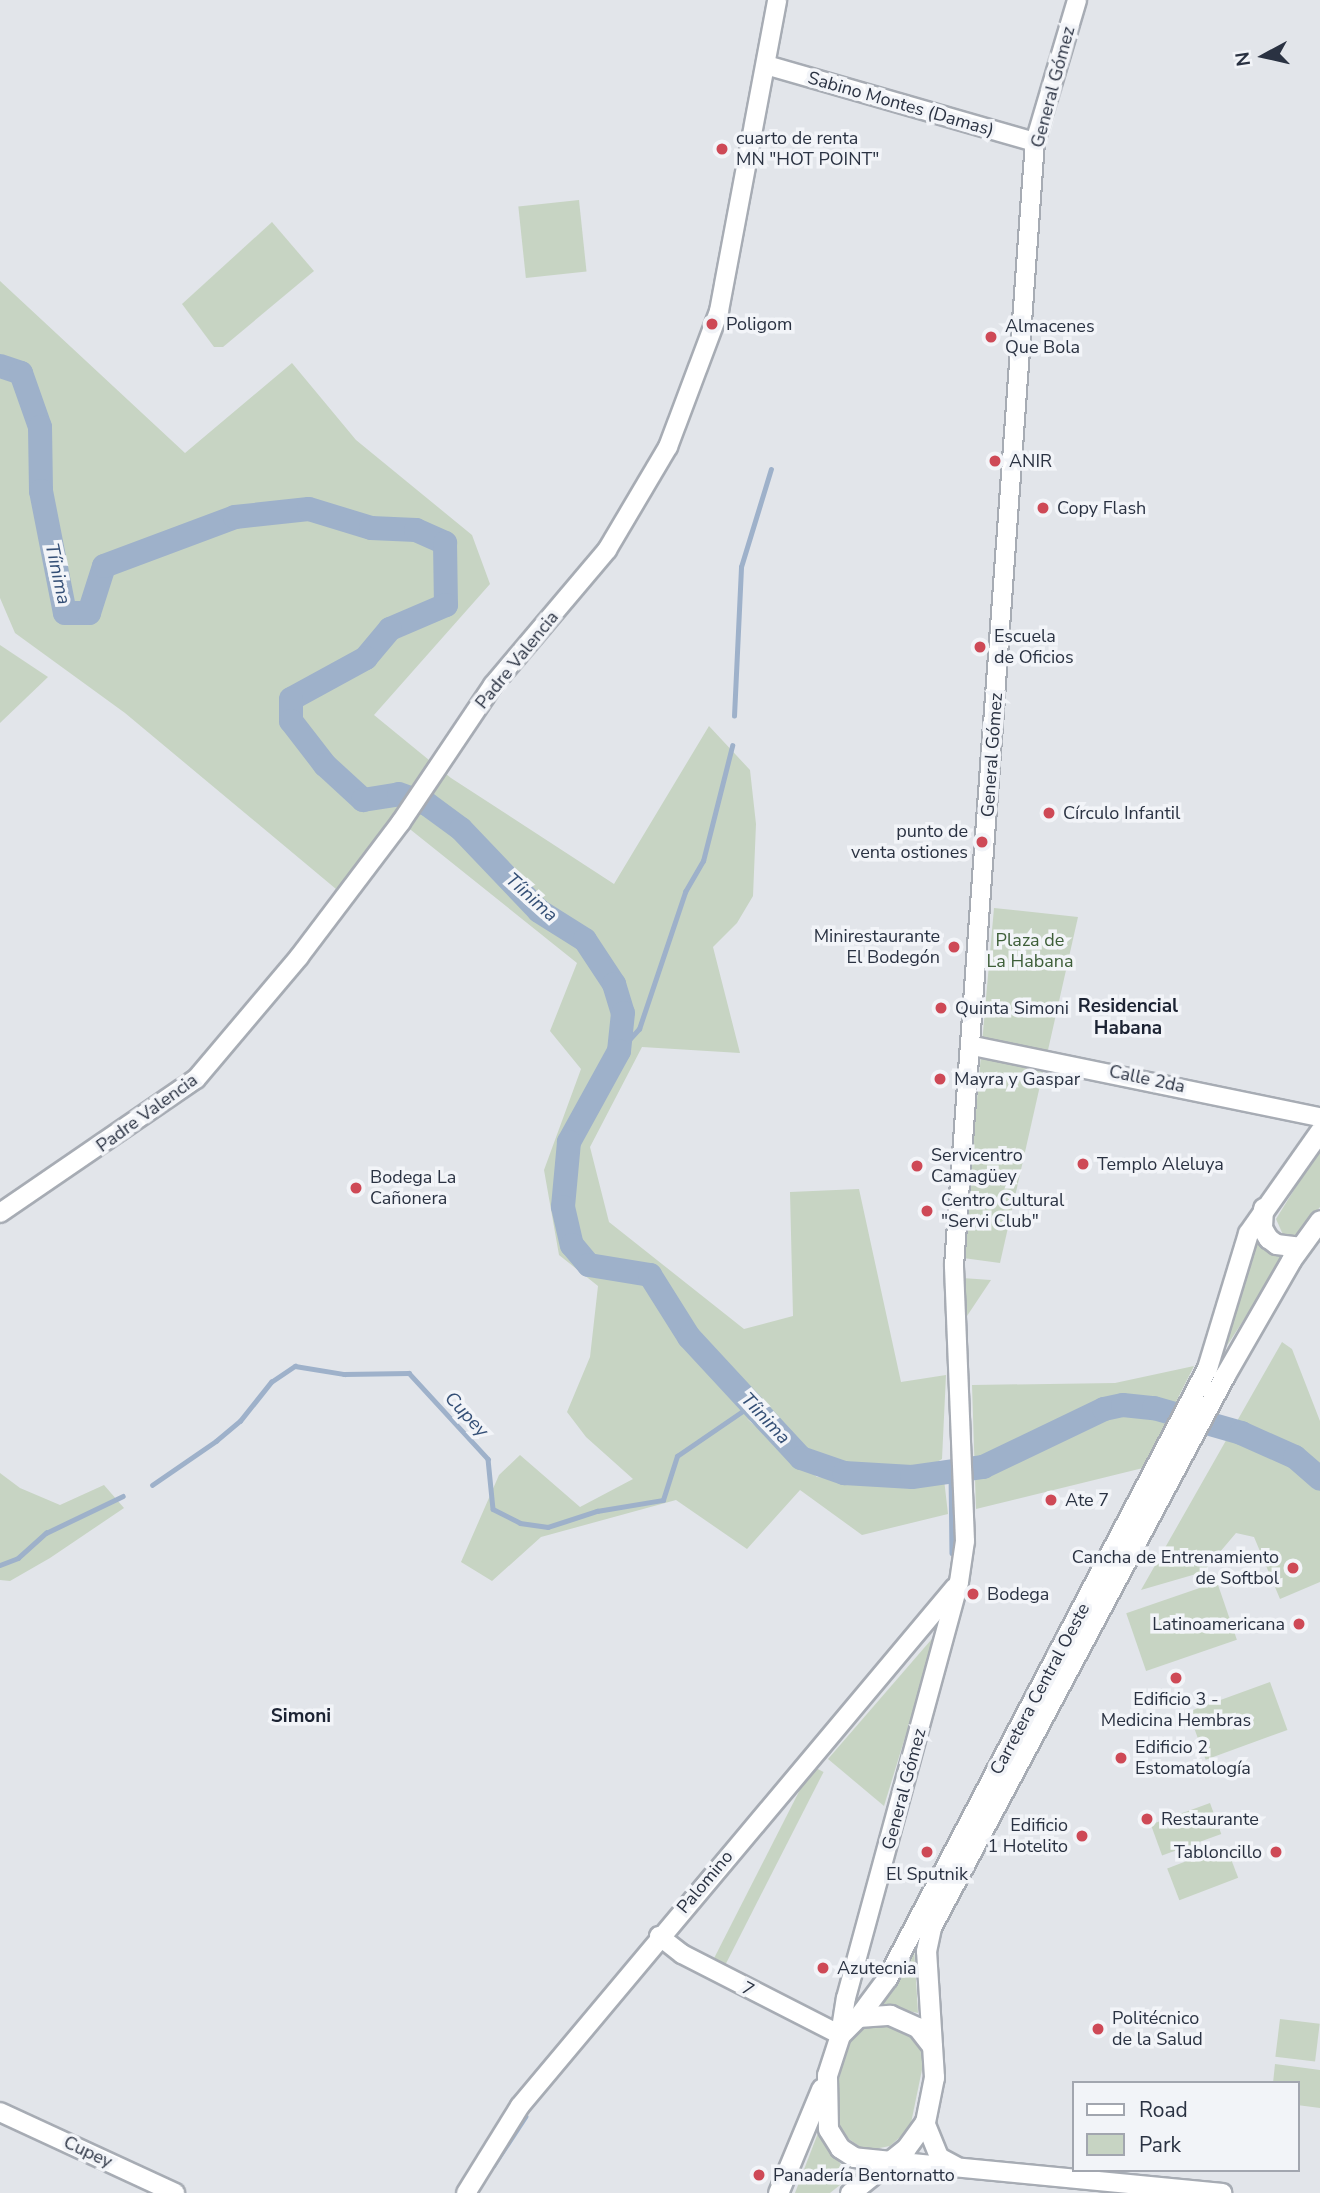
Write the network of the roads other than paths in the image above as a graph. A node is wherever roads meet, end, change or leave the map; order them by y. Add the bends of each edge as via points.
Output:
1 (777, 0) edge
2 (1077, 0) edge
3 (766, 65) junction
4 (1035, 142) junction
5 (973, 1046) junction
6 (1320, 1117) edge
7 (1320, 1131) edge
8 (1263, 1206) junction
9 (0, 1213) edge
10 (1320, 1220) edge
11 (1300, 1247) junction
12 (1216, 1371) junction
13 (1158, 1483) junction
14 (959, 1582) junction
15 (659, 1936) junction
16 (858, 2017) junction
17 (840, 2035) junction
18 (932, 2046) junction
19 (827, 2075) junction
20 (0, 2112) edge
21 (925, 2122) junction
22 (840, 2148) junction
23 (891, 2161) junction
24 (959, 2168) junction
25 (857, 2188) edge
26 (175, 2193) edge
27 (466, 2193) edge
28 (778, 2193) edge
29 (1222, 2193) edge

1 - 3 main road, Padre Valencia
2 - 4 main road, General Gómez
3 - 4 main road, Sabino Montes (Damas)
3 - 9 main road, Padre Valencia via 719,311 668,447 607,550 493,685 401,822 299,957 196,1079
4 - 5 main road, General Gómez
5 - 6 main road, Calle 2da
5 - 14 main road, General Gómez via 954,1266 965,1541
7 - 8 main road, Carretera Central Oeste
8 - 11 main road via 1261,1217 1268,1238 1276,1244
8 - 12 main road, Carretera Central Oeste via 1241,1250
10 - 11 main road, Carretera Central Oeste
11 - 12 main road, Carretera Central Oeste
12 - 13 main road, Carretera Central Oeste
13 - 16 main road, Carretera Central Oeste via 887,1978
13 - 18 main road, Carretera Central Oeste via 931,1927 926,1951
14 - 15 main road, Palomino
14 - 17 main road, General Gómez via 846,1998
15 - 17 main road, 7 via 682,1954
15 - 27 main road, Palomino via 520,2106
16 - 17 main road
16 - 18 main road via 904,2018
17 - 19 main road
18 - 21 main road via 934,2077
19 - 22 main road via 828,2129
19 - 28 main road
20 - 26 main road, Cupey
21 - 23 main road
21 - 24 main road via 939,2157
22 - 23 main road via 854,2157
22 - 25 main road
23 - 24 main road
23 - 25 main road
24 - 29 main road

